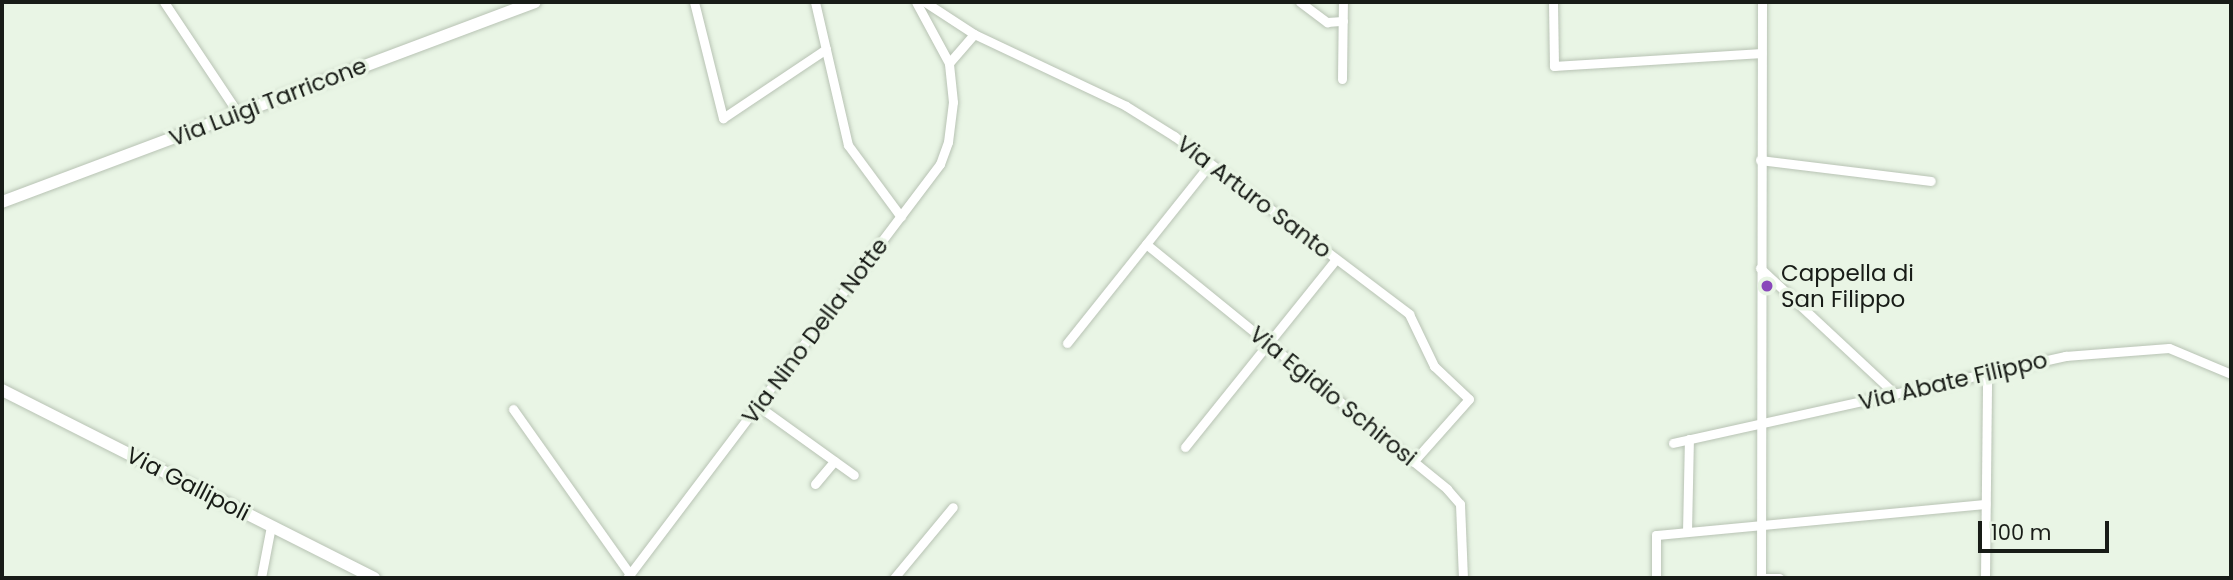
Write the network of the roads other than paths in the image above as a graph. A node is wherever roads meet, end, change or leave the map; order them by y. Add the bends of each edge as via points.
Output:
1 (164, 2) edge
2 (535, 2) edge
3 (694, 2) edge
4 (815, 2) edge
5 (916, 2) edge
6 (925, 2) edge
7 (1300, 2) edge
8 (1343, 2) edge
9 (1553, 2) edge
10 (1762, 2) edge
11 (1343, 21) junction
12 (974, 34) junction
13 (826, 49) junction
14 (1762, 53) junction
15 (949, 63) junction
16 (1342, 79) dead end
17 (238, 113) junction
18 (1760, 160) junction
19 (1209, 165) junction
20 (1931, 181) dead end
21 (2, 202) edge
22 (901, 217) junction
23 (1146, 244) junction
24 (1334, 262) junction
25 (1760, 268) junction
26 (1067, 343) dead end
27 (1270, 343) junction
28 (1987, 372) junction
29 (2231, 374) edge
30 (2, 390) edge
31 (1895, 394) junction
32 (758, 406) junction
33 (513, 409) dead end
34 (1760, 424) junction
35 (1689, 439) junction
36 (1673, 443) dead end
37 (1185, 447) dead end
38 (834, 461) junction
39 (1413, 462) junction
40 (853, 475) dead end
41 (816, 484) dead end
42 (1986, 504) junction
43 (953, 507) dead end
44 (1761, 525) junction
45 (271, 526) junction
46 (1687, 532) junction
47 (628, 576) edge
48 (261, 578) edge
49 (374, 578) edge
50 (894, 578) edge
51 (1463, 578) edge
52 (1656, 578) edge
53 (1761, 578) edge
54 (1779, 578) edge
55 (1985, 578) edge

1 - 17 street
2 - 17 main road, Via Luigi Tarricone
3 - 13 street via 723,118
4 - 13 street
5 - 15 street
6 - 12 street, Via Arturo Santo
7 - 11 street via 1327,22
8 - 11 street
9 - 14 street via 1554,66
10 - 14 street
11 - 16 street
12 - 15 street
12 - 19 street, Via Arturo Santo via 1126,106
13 - 22 street via 848,145
14 - 18 street
15 - 22 street, Via Nino Della Notte via 953,102 948,142 940,164
17 - 21 main road, Via Luigi Tarricone
18 - 20 street
18 - 25 street
19 - 23 street
19 - 24 street, Via Arturo Santo
22 - 32 street, Via Nino Della Notte
23 - 26 street
23 - 27 street, Via Egidio Schirosi
24 - 27 street
24 - 39 street, Via Arturo Santo via 1409,314 1434,366 1469,399
25 - 31 street
25 - 34 street
27 - 37 street
27 - 39 street, Via Egidio Schirosi
28 - 29 street, Via Abate Filippo via 2064,356 2153,347 2180,350
28 - 31 street, Via Abate Filippo
28 - 42 street
30 - 45 main road, Via Gallipoli
31 - 34 street, Via Abate Filippo
32 - 38 street
32 - 47 street, Via Nino Della Notte
33 - 47 street
34 - 35 street, Via Abate Filippo
34 - 44 street
35 - 36 street, Via Abate Filippo
35 - 46 street
38 - 40 street
38 - 41 street
39 - 51 street, Via Egidio Schirosi via 1460,504
42 - 44 street
42 - 55 street
43 - 50 street
44 - 46 street
44 - 53 street
45 - 48 street
45 - 49 main road, Via Gallipoli
46 - 52 street via 1656,535
53 - 54 street

